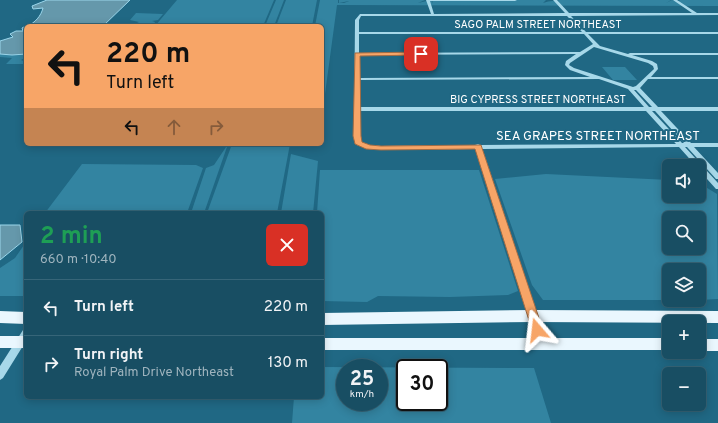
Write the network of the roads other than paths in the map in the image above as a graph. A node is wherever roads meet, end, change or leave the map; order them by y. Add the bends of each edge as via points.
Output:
1 (428, 0) edge
2 (515, 0) edge
3 (550, 0) edge
4 (555, 0) edge
5 (675, 0) edge
6 (563, 14) junction
7 (568, 14) junction
8 (696, 14) junction
9 (718, 14) edge
10 (433, 15) junction
11 (718, 32) edge
12 (358, 33) junction
13 (579, 33) junction
14 (585, 33) junction
15 (591, 45) junction
16 (598, 46) junction
17 (580, 53) junction
18 (357, 54) junction
19 (622, 54) junction
20 (718, 54) edge
21 (598, 78) junction
22 (647, 78) junction
23 (718, 78) edge
24 (357, 79) junction
25 (637, 88) junction
26 (630, 89) junction
27 (357, 109) junction
28 (648, 109) junction
29 (656, 109) junction
30 (718, 109) edge
31 (680, 145) junction
32 (689, 145) junction
33 (718, 145) edge
34 (478, 146) junction
35 (693, 159) edge
36 (706, 174) edge
37 (718, 177) edge
38 (718, 187) edge
39 (533, 316) junction
40 (0, 317) edge
41 (718, 317) edge
42 (24, 318) edge
43 (324, 319) edge
44 (24, 339) edge
45 (0, 342) edge
46 (542, 343) junction
47 (324, 344) edge
48 (662, 344) edge
49 (706, 345) edge
50 (718, 345) edge
51 (0, 375) edge

1 - 2 street
1 - 10 street
3 - 6 street
4 - 7 street
5 - 8 street
6 - 7 street
6 - 10 street
6 - 13 street
7 - 8 street
7 - 14 street
8 - 9 street
10 - 12 street via 360,15
11 - 14 street, SAGO PALM STREET NORTHEAST
12 - 13 street, SAGO PALM STREET NORTHEAST
12 - 18 street
13 - 14 street, SAGO PALM STREET NORTHEAST
13 - 15 street
14 - 16 street
15 - 16 street
15 - 17 street
16 - 19 street
17 - 18 street
17 - 21 street via 567,65
18 - 24 street
19 - 20 street
19 - 22 street via 655,66 656,69
21 - 24 street
21 - 26 street
22 - 23 street
22 - 25 street
24 - 27 street
25 - 26 street
25 - 29 street
26 - 28 street
27 - 28 street, BIG CYPRESS STREET NORTHEAST
27 - 34 street, SEA GRAPES STREET NORTHEAST via 359,144 381,148
28 - 29 street, BIG CYPRESS STREET NORTHEAST
28 - 31 street
29 - 30 street, BIG CYPRESS STREET NORTHEAST
29 - 32 street
31 - 32 street, SEA GRAPES STREET NORTHEAST
31 - 34 street, SEA GRAPES STREET NORTHEAST
31 - 35 street
32 - 33 street, SEA GRAPES STREET NORTHEAST
32 - 37 street
34 - 39 street
36 - 38 street
39 - 41 main road
39 - 43 main road
39 - 46 street
40 - 42 main road
44 - 45 main road
44 - 51 street
46 - 47 main road
46 - 48 main road
49 - 50 main road

